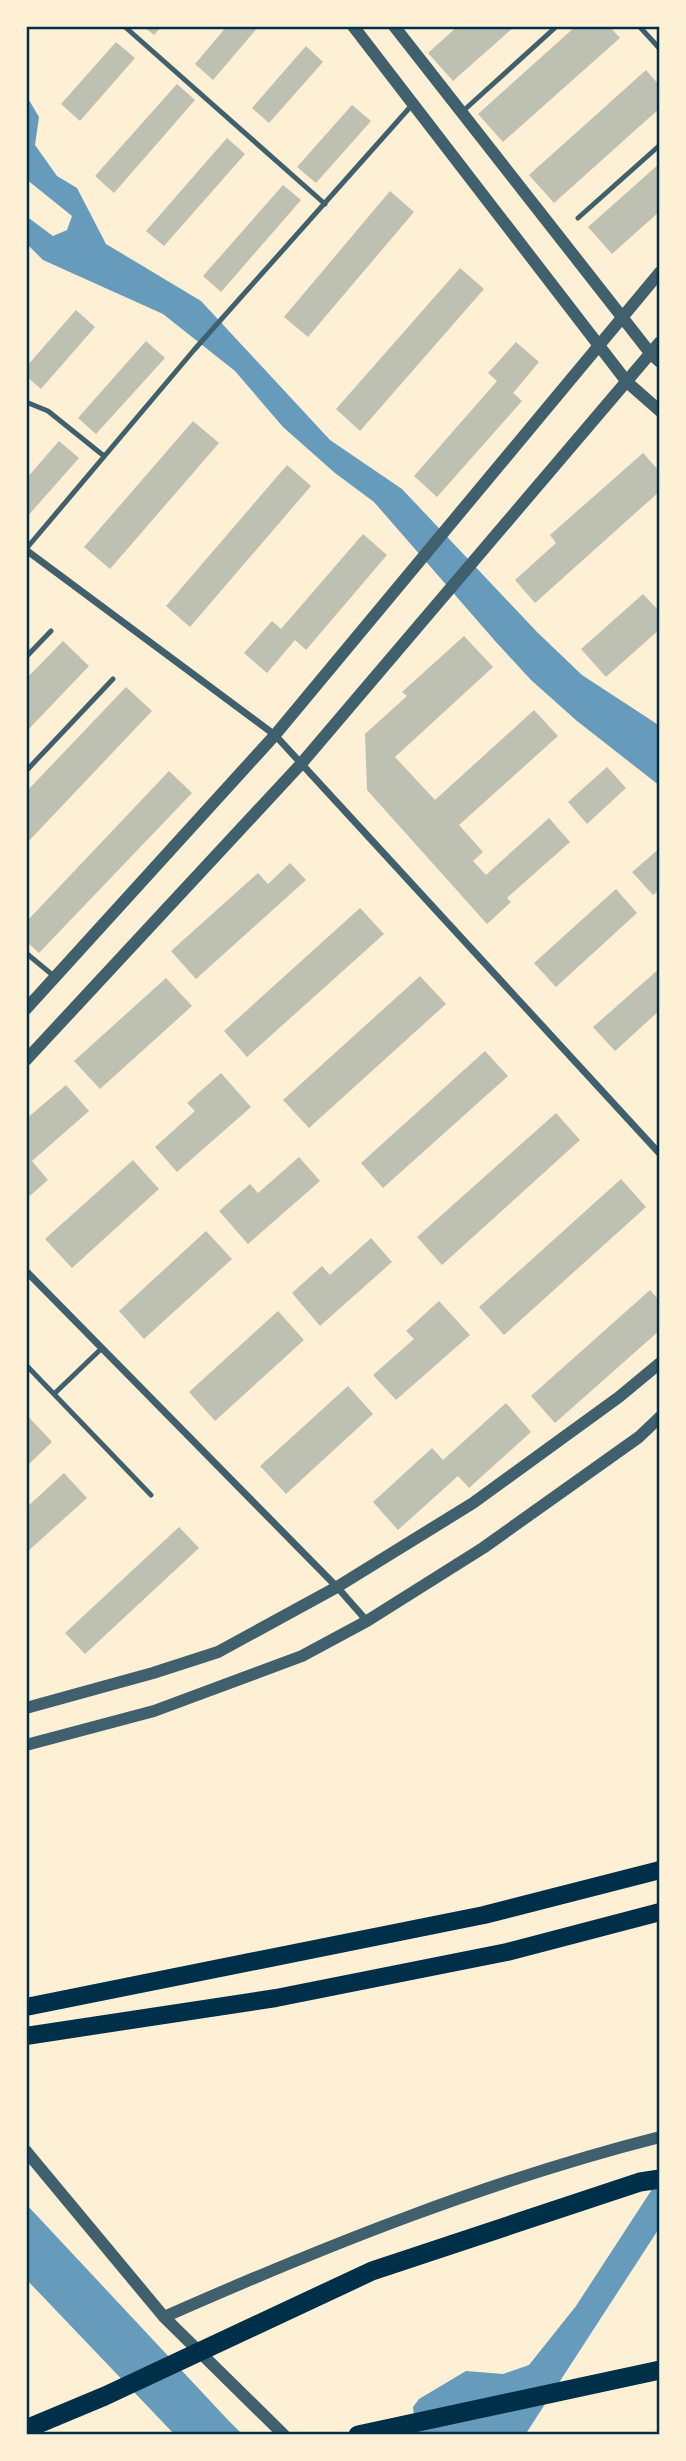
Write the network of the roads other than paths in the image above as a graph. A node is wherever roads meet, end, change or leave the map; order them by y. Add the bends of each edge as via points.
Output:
1 (124, 26) edge
2 (353, 26) edge
3 (394, 26) edge
4 (557, 26) edge
5 (639, 26) edge
6 (660, 50) edge
7 (413, 104) junction
8 (462, 112) junction
9 (660, 145) edge
10 (325, 204) junction
11 (578, 218) dead end
12 (660, 272) edge
13 (623, 317) junction
14 (660, 342) edge
15 (598, 345) junction
16 (655, 358) edge
17 (627, 382) junction
18 (26, 402) edge
19 (660, 411) edge
20 (104, 456) junction
21 (26, 550) edge
22 (51, 631) dead end
23 (26, 657) edge
24 (113, 679) dead end
25 (275, 735) junction
26 (301, 764) junction
27 (26, 771) edge
28 (26, 953) edge
29 (55, 977) junction
30 (26, 1009) edge
31 (26, 1060) edge
32 (660, 1154) edge
33 (26, 1270) edge
34 (102, 1348) junction
35 (660, 1363) edge
36 (26, 1365) edge
37 (54, 1394) junction
38 (660, 1417) edge
39 (151, 1495) dead end
40 (337, 1587) junction
41 (367, 1621) junction
42 (26, 1708) edge
43 (26, 1745) edge
44 (660, 1870) edge
45 (660, 1912) edge
46 (26, 2007) edge
47 (26, 2036) edge
48 (660, 2137) edge
49 (26, 2151) edge
50 (660, 2179) edge
51 (164, 2317) junction
52 (660, 2370) edge
53 (26, 2429) edge
54 (284, 2435) edge
55 (358, 2435) edge

1 - 10 lane
2 - 7 street
3 - 8 street
4 - 8 lane
5 - 6 lane
7 - 10 lane
7 - 15 street
8 - 13 street
9 - 11 lane
10 - 20 lane
12 - 13 street
13 - 15 street
13 - 16 street
14 - 16 street
15 - 17 street
15 - 25 street
16 - 17 street
17 - 19 street
17 - 26 street
18 - 20 lane via 48,411
20 - 21 lane
21 - 25 street
22 - 23 lane
24 - 27 lane
25 - 26 street
25 - 29 street
26 - 31 street
26 - 32 street
28 - 29 lane
29 - 30 street
33 - 34 street
34 - 37 lane
34 - 40 street
35 - 40 street via 473,1503
36 - 37 lane
37 - 39 lane
38 - 41 street via 639,1437 483,1548
40 - 41 street
40 - 42 street via 218,1652
41 - 43 street via 302,1656 154,1711
44 - 46 highway via 484,1915
45 - 47 highway via 507,1952 276,1998
48 - 51 street via 584,2156 364,2233
49 - 51 street
50 - 53 highway via 372,2271
51 - 54 street
52 - 55 highway

